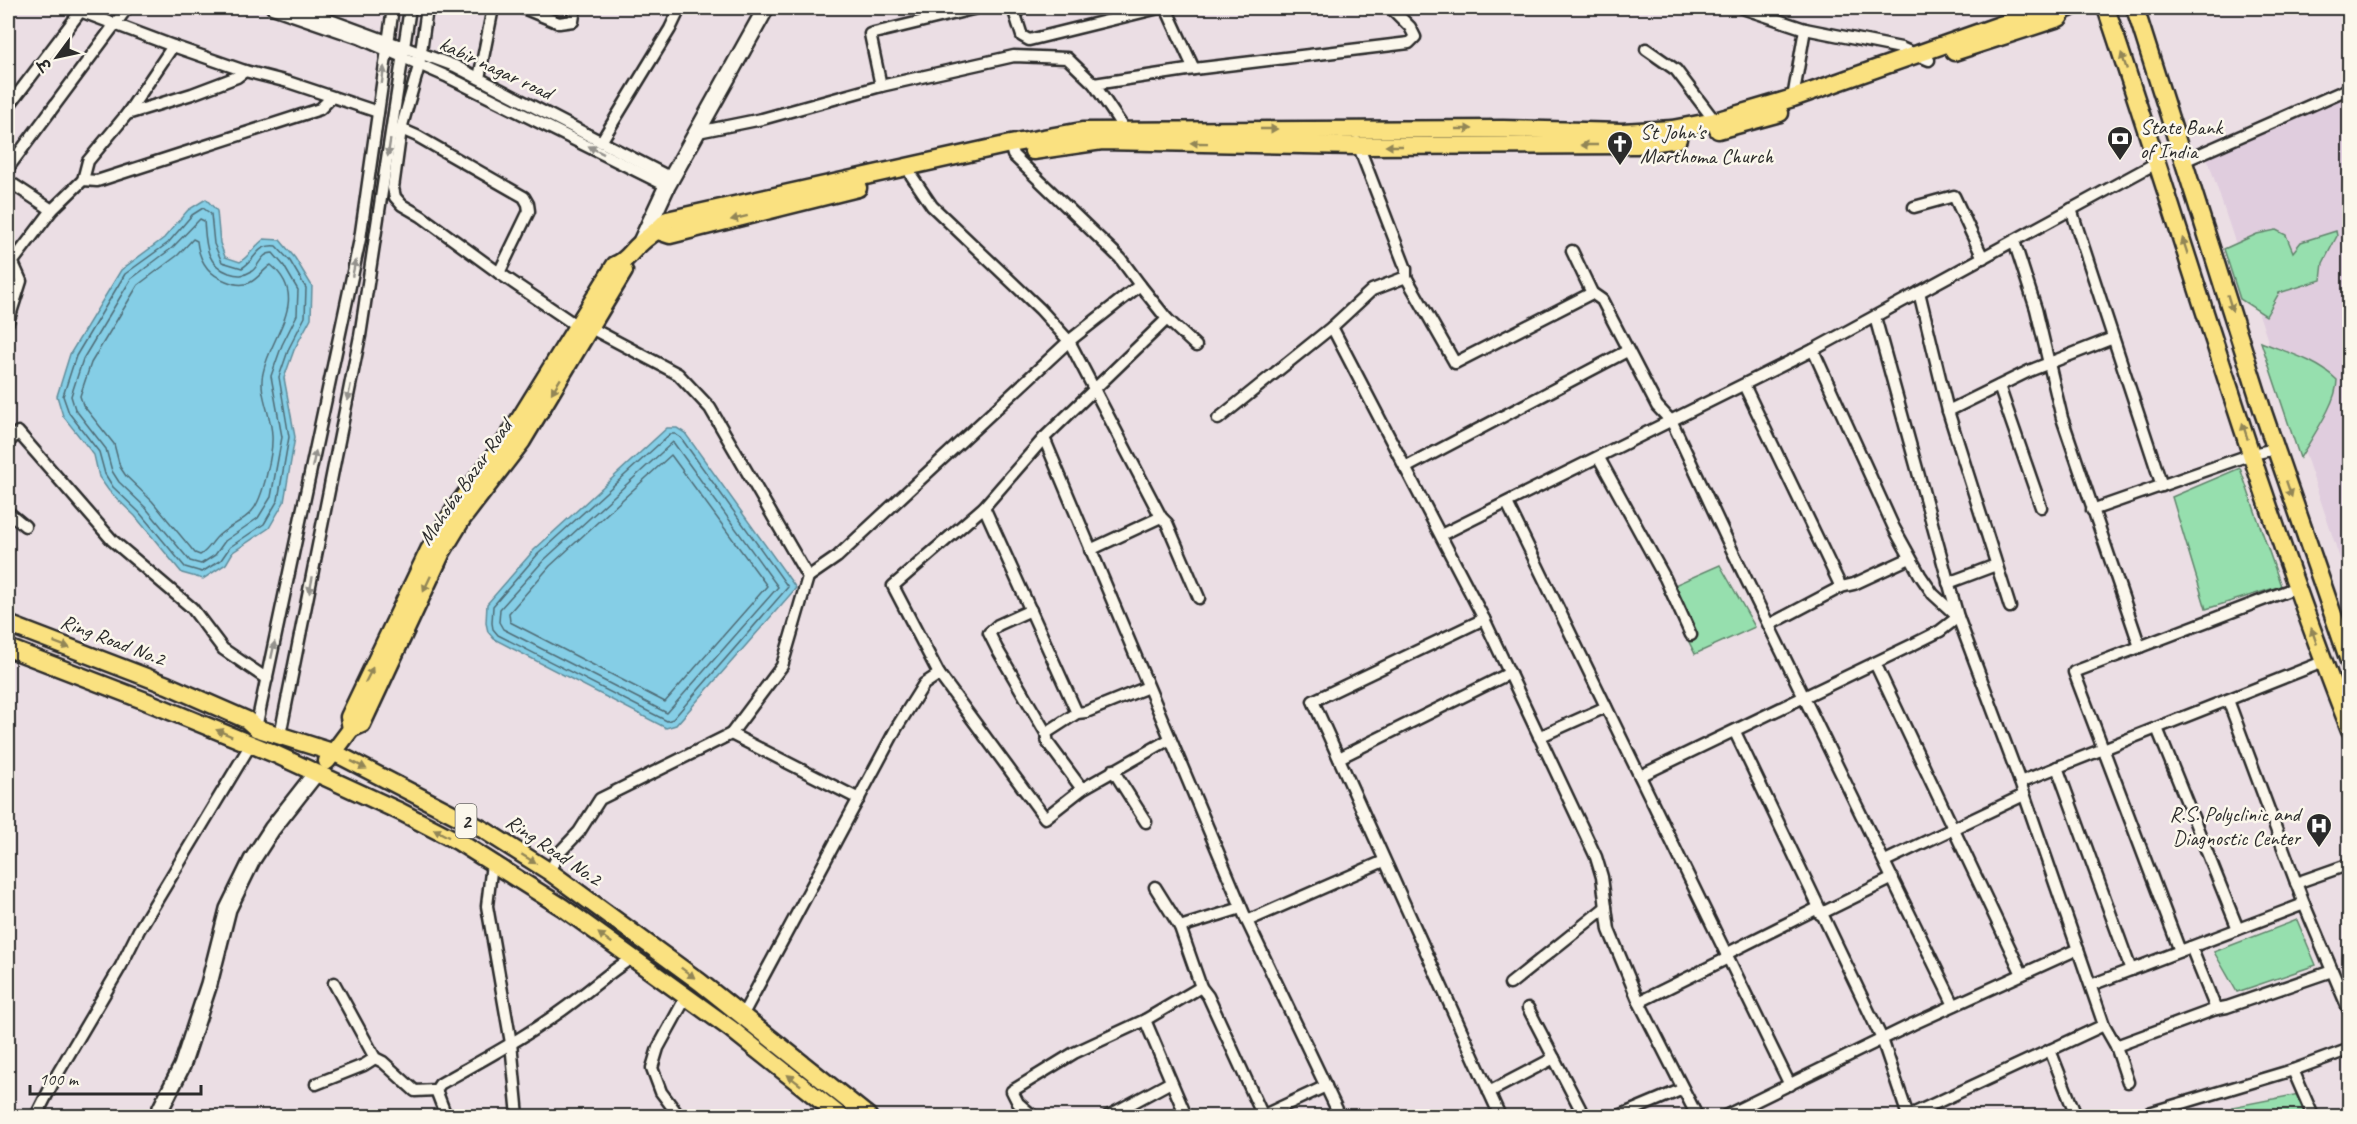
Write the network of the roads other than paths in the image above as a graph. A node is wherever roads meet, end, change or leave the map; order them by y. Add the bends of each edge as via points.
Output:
1 (127, 8) edge
2 (272, 8) edge
3 (297, 8) edge
4 (393, 8) edge
5 (410, 8) edge
6 (427, 8) edge
7 (493, 8) edge
8 (523, 8) edge
9 (575, 8) edge
10 (680, 8) edge
11 (766, 8) edge
12 (977, 8) edge
13 (1013, 8) edge
14 (1159, 8) edge
15 (1166, 8) edge
16 (1391, 8) edge
17 (1742, 8) edge
18 (2060, 8) edge
19 (2106, 8) edge
20 (2135, 8) edge
21 (79, 9) edge
22 (115, 24) junction
23 (1805, 29) junction
24 (173, 46) junction
25 (387, 46) junction
26 (1646, 49) dead end
27 (403, 53) junction
28 (1922, 57) junction
29 (420, 60) junction
30 (1194, 69) junction
31 (245, 71) junction
32 (478, 78) junction
33 (1094, 84) junction
34 (881, 86) junction
35 (2349, 88) edge
36 (332, 97) junction
37 (1793, 98) junction
38 (8, 107) edge
39 (378, 112) junction
40 (127, 114) junction
41 (1718, 125) junction
42 (401, 129) junction
43 (1352, 129) junction
44 (698, 132) junction
45 (1128, 135) junction
46 (601, 142) junction
47 (1358, 146) junction
48 (1012, 150) junction
49 (2184, 161) junction
50 (2158, 162) junction
51 (8, 168) edge
52 (911, 176) junction
53 (83, 180) junction
54 (8, 181) edge
55 (669, 182) junction
56 (1914, 207) dead end
57 (2071, 209) junction
58 (52, 210) junction
59 (658, 231) junction
60 (2014, 241) junction
61 (640, 244) junction
62 (1572, 251) dead end
63 (1983, 258) junction
64 (10, 265) edge
65 (499, 273) junction
66 (1406, 277) junction
67 (1140, 285) junction
68 (1919, 292) junction
69 (1592, 293) junction
70 (1875, 317) junction
71 (1167, 320) junction
72 (8, 322) edge
73 (584, 327) junction
74 (1332, 327) junction
75 (2113, 338) junction
76 (1069, 341) junction
77 (1196, 346) dead end
78 (1813, 350) junction
79 (1627, 351) junction
80 (2049, 363) junction
81 (1744, 385) junction
82 (1999, 386) junction
83 (1095, 389) junction
84 (1948, 411) junction
85 (1218, 419) dead end
86 (1672, 422) junction
87 (1044, 438) junction
88 (8, 443) edge
89 (2276, 449) junction
90 (2252, 454) junction
91 (1599, 458) junction
92 (1406, 468) junction
93 (2162, 486) junction
94 (1507, 503) junction
95 (984, 507) junction
96 (2040, 507) dead end
97 (2092, 510) junction
98 (8, 512) edge
99 (1161, 517) junction
100 (25, 526) dead end
101 (1441, 536) junction
102 (1090, 550) junction
103 (1910, 558) junction
104 (1996, 565) junction
105 (808, 577) junction
106 (1948, 583) junction
107 (1841, 587) junction
108 (2297, 587) junction
109 (1199, 598) dead end
110 (2010, 607) dead end
111 (1031, 610) junction
112 (1958, 617) junction
113 (1484, 619) junction
114 (8, 624) edge
115 (1769, 625) junction
116 (1691, 635) dead end
117 (2140, 647) junction
118 (8, 648) edge
119 (2323, 662) junction
120 (1875, 663) junction
121 (2349, 664) edge
122 (1509, 673) junction
123 (939, 674) junction
124 (267, 679) junction
125 (1148, 687) junction
126 (1805, 697) junction
127 (2228, 700) junction
128 (1606, 707) junction
129 (1077, 713) junction
130 (256, 728) junction
131 (2157, 728) junction
132 (2349, 730) edge
133 (1735, 732) junction
134 (1046, 733) junction
135 (731, 734) junction
136 (280, 735) junction
137 (1539, 737) junction
138 (1170, 739) junction
139 (251, 744) junction
140 (2103, 749) junction
141 (335, 753) junction
142 (1339, 758) junction
143 (2057, 767) junction
144 (1113, 771) junction
145 (316, 773) junction
146 (1640, 776) junction
147 (2020, 782) junction
148 (1082, 789) junction
149 (2024, 795) junction
150 (859, 799) junction
151 (1146, 822) dead end
152 (1953, 827) junction
153 (1384, 861) junction
154 (1885, 861) junction
155 (492, 863) junction
156 (2349, 864) edge
157 (549, 872) junction
158 (1893, 878) junction
159 (2296, 883) junction
160 (1155, 887) dead end
161 (2304, 904) junction
162 (1606, 907) junction
163 (1241, 908) junction
164 (1819, 911) junction
165 (1247, 921) junction
166 (1180, 927) junction
167 (2238, 929) junction
168 (2191, 947) junction
169 (2078, 948) junction
170 (2180, 951) junction
171 (1727, 956) junction
172 (632, 957) junction
173 (2131, 970) junction
174 (2332, 971) junction
175 (2022, 974) junction
176 (334, 983) dead end
177 (1510, 984) dead end
178 (2091, 985) junction
179 (1201, 987) junction
180 (686, 997) junction
181 (1639, 1002) junction
182 (1954, 1005) junction
183 (1528, 1008) dead end
184 (2216, 1009) junction
185 (2349, 1013) edge
186 (742, 1016) junction
187 (1145, 1020) junction
188 (2104, 1025) junction
189 (1882, 1040) junction
190 (511, 1043) junction
191 (2115, 1046) junction
192 (2349, 1049) edge
193 (2050, 1050) junction
194 (375, 1058) junction
195 (1554, 1058) junction
196 (2293, 1070) junction
197 (1171, 1082) junction
198 (2128, 1082) dead end
199 (316, 1084) dead end
200 (1790, 1085) junction
201 (1326, 1086) junction
202 (1683, 1089) junction
203 (436, 1090) junction
204 (1489, 1092) junction
205 (1932, 1105) junction
206 (36, 1116) edge
207 (157, 1116) edge
208 (446, 1116) edge
209 (518, 1116) edge
210 (679, 1116) edge
211 (840, 1116) edge
212 (868, 1116) edge
213 (1033, 1116) edge
214 (1108, 1116) edge
215 (1186, 1116) edge
216 (1263, 1116) edge
217 (1340, 1116) edge
218 (1500, 1116) edge
219 (1584, 1116) edge
220 (1619, 1116) edge
221 (1697, 1116) edge
222 (1725, 1116) edge
223 (1908, 1116) edge
224 (1937, 1116) edge
225 (2076, 1116) edge
226 (2151, 1116) edge
227 (2313, 1116) edge

1 - 22 street
2 - 25 street
3 - 25 street, kabir nagar road
4 - 25 street
5 - 27 street
6 - 29 street
7 - 32 street
8 - 9 street via 559,23 573,21
10 - 46 street
11 - 44 street, Mahoba Bazar Road
12 - 34 street via 870,34
13 - 14 street via 1022,36 1029,40
15 - 30 street
16 - 30 street via 1410,27 1415,37 1409,43
17 - 23 street
18 - 28 main road via 2059,18
50 -> 19 main road
20 - 49 main road
21 - 22 street
21 - 38 street
22 - 24 street
22 - 51 street
23 - 28 street via 1901,48
23 - 37 street
24 - 31 street
24 - 40 street
25 - 27 street, kabir nagar road
39 -> 25 street
26 - 41 street via 1676,70
27 - 29 street, kabir nagar road
27 -> 136 street via 360,336
28 - 37 main road
28 - 41 main road via 1791,110
29 - 32 street, kabir nagar road via 454,66
29 - 42 street
55 -> 29 street
30 - 33 street
31 - 36 street
31 - 40 street via 192,94
32 - 46 street, kabir nagar road
33 - 34 street via 1067,58 1014,56
33 - 45 street
34 - 44 street
35 - 49 street
36 - 39 street
36 - 53 street via 320,109 97,181
37 - 41 main road
124 -> 39 street via 360,239
40 - 53 street via 88,161
43 -> 41 main road via 1623,132
41 -> 47 main road via 1690,137 1636,145
42 - 65 street via 395,197
42 - 65 street via 524,197 529,211
45 -> 43 main road
43 - 47 street
44 - 55 street, Mahoba Bazar Road
47 -> 45 main road
45 - 48 main road
46 - 55 street, kabir nagar road
47 - 66 street
48 - 52 main road
48 - 59 main road via 666,220
48 - 67 street via 1120,258
49 -> 89 main road
50 - 57 street
90 -> 50 main road
52 -> 59 main road via 670,234
52 - 76 street via 932,206
53 - 58 street
54 - 58 street
55 - 61 street, Mahoba Bazar Road
56 - 63 street via 1954,196
57 - 60 street
57 - 75 street
58 - 64 street
59 - 61 main road
60 - 63 street
60 - 80 street
61 - 73 main road, Mahoba Bazar Road via 623,262 624,272
62 - 69 street
63 - 68 street
64 - 72 street via 21,281
65 - 73 street
66 - 69 street via 1455,363
66 - 74 street via 1372,290
67 - 71 street
67 - 76 street
68 - 70 street
68 - 84 street
69 - 79 street via 1602,300
70 - 78 street
70 - 106 street
71 - 77 street
71 - 83 street
73 - 105 street via 678,374 710,408
73 - 141 main road, Mahoba Bazar Road via 522,441 471,497 362,724 351,729
74 - 85 street
74 - 92 street
75 - 80 street
75 - 93 street
76 - 83 street
76 - 105 street via 837,557
78 - 81 street
78 - 103 street
79 - 86 street via 1657,406
79 - 92 street
80 - 82 street
80 - 97 street
81 - 86 street
81 - 107 street
82 - 84 street
82 - 96 street
83 - 87 street
83 - 99 street
84 - 104 street
86 - 91 street
86 - 115 street
87 - 95 street
87 - 102 street
88 - 124 street via 18,432 112,540 192,608 223,649
89 - 90 street
89 -> 121 main road
90 - 93 street
90 - 108 main road
91 - 94 street
91 - 116 street via 1665,578
92 - 101 street
93 - 97 street
94 - 101 street
94 - 128 street
95 - 111 street
95 - 123 street via 893,586
97 - 117 street
98 - 100 street
99 - 102 street
99 - 109 street
101 - 113 street
102 - 125 street
103 - 107 street
103 - 112 street via 1933,594
104 - 106 street
104 - 110 street
105 - 135 street via 782,666
106 - 112 street
107 - 115 street
108 - 117 street
119 -> 108 main road
111 - 129 street
111 - 134 street via 989,633
112 - 120 street via 1940,631
112 - 147 street
113 - 122 street
113 - 142 street via 1313,701
114 -> 130 main road, Ring Road No.2 / 2 via 167,685 247,720
115 - 126 street
117 - 140 street via 2074,672
139 -> 118 main road, Ring Road No.2 / 2
119 - 127 street
119 - 132 main road
120 - 126 street
120 - 152 street
122 - 137 street
122 - 142 street
123 - 148 street via 1045,818
123 - 150 street via 924,684 913,701
124 - 130 street
125 - 129 street
125 - 138 street
126 - 133 street
126 - 154 street
127 - 131 street
127 - 159 street
128 - 137 street
128 - 146 street
129 - 134 street
130 - 136 main road, Ring Road No.2 / 2
131 - 140 street
131 - 167 street
133 - 146 street
133 - 164 street
134 - 148 street via 1048,743
135 - 150 street
135 - 157 street via 600,799
136 - 141 main road, Ring Road No.2 / 2
137 - 162 street via 1596,857
138 - 144 street
138 - 163 street
139 - 145 main road, Ring Road No.2 / 2
139 - 206 street via 139,930
140 - 143 street
140 - 170 street
141 - 145 main road, Mahoba Bazar Road
141 -> 157 main road, Ring Road No.2 / 2 via 484,830
142 - 153 street
143 - 147 street
143 - 173 street
144 - 148 street
144 - 151 street
155 -> 145 main road, Ring Road No.2 / 2 via 402,812
145 - 207 street via 272,828 228,909 182,1066
146 - 171 street
147 - 149 street
149 - 152 street
149 - 169 street
150 - 186 street
152 - 154 street
152 - 175 street
153 - 165 street
153 - 204 street
154 - 158 street
172 -> 155 main road, Ring Road No.2 / 2
155 - 190 street via 487,906
156 - 159 street
157 -> 186 main road, Ring Road No.2 / 2
158 - 164 street
158 - 182 street
159 - 161 street
160 - 166 street
161 - 167 street
161 - 174 street
162 - 177 street
162 - 181 street via 1609,930
163 - 165 street
163 - 166 street
164 - 171 street
164 - 189 street
165 - 201 street
166 - 179 street
167 - 168 street
168 - 170 street
168 - 184 street
169 - 175 street
169 - 178 street
170 - 173 street
171 - 181 street
171 - 200 street
172 - 180 main road, Ring Road No.2 / 2
172 - 190 street
173 - 178 street
174 - 184 street
174 - 185 street
175 - 182 street
176 - 194 street
178 - 188 street
179 - 187 street
179 - 216 street
180 - 210 street via 658,1048 652,1068 661,1092
211 -> 180 main road, Ring Road No.2 / 2
181 - 202 street
182 - 189 street
183 - 195 street
184 - 191 street
186 - 212 main road, Ring Road No.2 / 2
187 - 197 street
187 - 213 street via 1074,1053 1012,1090 1018,1103
188 - 191 street
188 - 193 street
189 - 200 street
189 - 223 street
190 - 203 street
190 - 209 street
191 - 198 street
192 - 196 street
193 - 205 street
193 - 225 street
194 - 199 street
194 - 203 street via 416,1091
195 - 204 street
195 - 219 street
196 - 226 street via 2149,1113
196 - 227 street
197 - 214 street
197 - 215 street
200 - 222 street
201 - 216 street
201 - 217 street
202 - 220 street
202 - 221 street
203 - 208 street
204 - 218 street
205 - 223 street
205 - 224 street

